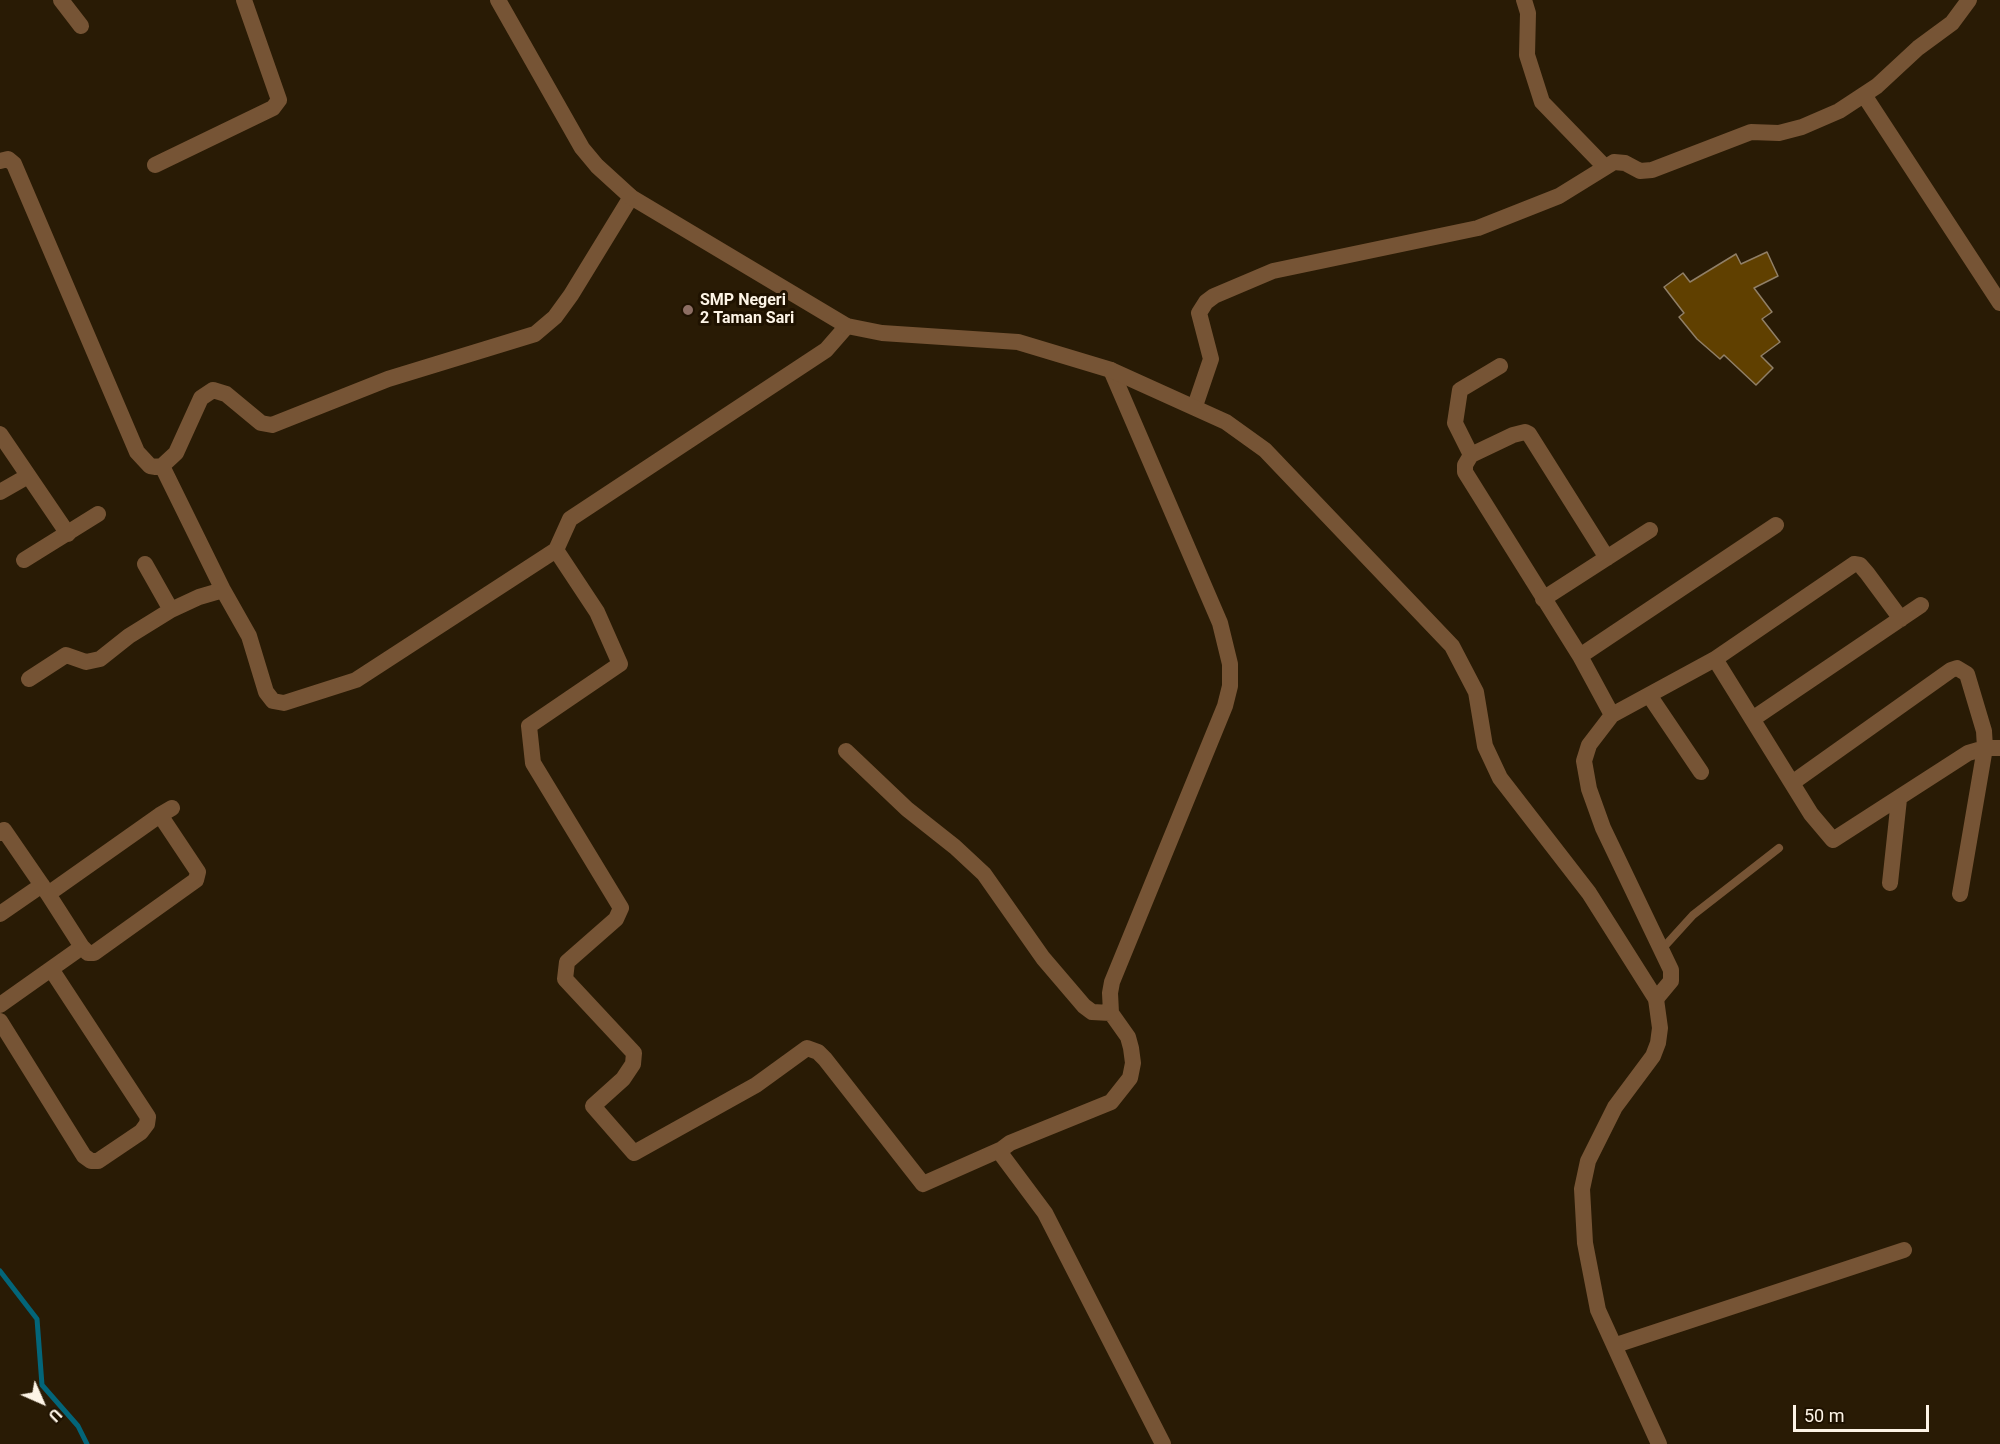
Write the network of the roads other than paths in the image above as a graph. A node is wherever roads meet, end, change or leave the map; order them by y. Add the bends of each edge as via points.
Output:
1 (244, 0) edge
2 (498, 0) edge
3 (1524, 0) edge
4 (1969, 0) edge
5 (66, 2) edge
6 (81, 26) dead end
7 (1864, 95) junction
8 (0, 161) edge
9 (154, 165) dead end
10 (1604, 166) junction
11 (631, 197) junction
12 (2000, 303) edge
13 (847, 326) junction
14 (1500, 366) dead end
15 (1111, 370) junction
16 (1196, 406) junction
17 (0, 434) edge
18 (1471, 455) junction
19 (162, 466) junction
20 (28, 476) junction
21 (0, 492) edge
22 (98, 514) dead end
23 (1776, 525) dead end
24 (1650, 530) dead end
25 (68, 534) junction
26 (555, 550) junction
27 (1607, 558) junction
28 (24, 560) dead end
29 (145, 564) dead end
30 (223, 590) junction
31 (1543, 599) junction
32 (1921, 605) dead end
33 (171, 610) junction
34 (1901, 620) junction
35 (1580, 656) junction
36 (1715, 659) junction
37 (29, 679) dead end
38 (1649, 695) junction
39 (1612, 715) junction
40 (1754, 718) junction
41 (1993, 748) edge
42 (846, 751) dead end
43 (1701, 772) dead end
44 (1792, 783) junction
45 (1899, 799) junction
46 (0, 833) edge
47 (1779, 848) dead end
48 (1890, 883) dead end
49 (45, 889) junction
50 (1960, 894) dead end
51 (0, 914) edge
52 (82, 947) junction
53 (1663, 948) junction
54 (51, 969) junction
55 (1656, 999) junction
56 (0, 1005) edge
57 (1111, 1012) junction
58 (0, 1020) edge
59 (1002, 1149) junction
60 (1904, 1250) dead end
61 (1616, 1345) junction
62 (1163, 1444) edge
63 (1659, 1444) edge

1 - 9 street via 279,100 273,108
2 - 11 street via 582,148
3 - 10 street via 1528,13 1527,55 1542,102
4 - 7 street via 1952,23
5 - 6 street
7 - 10 street via 1802,128 1779,133 1751,132 1652,170 1640,171 1620,161
7 - 12 street
8 - 19 street via 8,159 14,164 137,452 150,466
10 - 16 street via 1559,196 1479,228 1273,271 1214,296 1199,313 1211,359
11 - 13 street
11 - 19 street via 571,295 535,334 388,379 272,425 261,423 226,394 213,390 201,399 176,453
13 - 15 street via 882,333 1018,342
13 - 26 street via 826,350 570,519
14 - 18 street via 1460,390 1455,423
15 - 16 street
15 - 57 street via 1220,623 1230,664 1225,706 1112,982
16 - 55 street via 1265,450 1452,646 1476,692 1485,746 1500,778 1589,893
17 - 20 street
18 - 27 street via 1513,435 1528,434
18 - 31 street via 1465,472
19 - 30 street
20 - 21 street
20 - 25 street
22 - 25 street
23 - 35 street
24 - 27 street
25 - 28 street
26 - 30 street via 356,680 284,703 273,701 266,692 255,649
26 - 59 street via 597,612 620,664 529,726 533,763 621,908 616,919 567,963 565,979 634,1053 633,1064 623,1079 593,1106 634,1153 756,1085 807,1048 825,1059 923,1184
27 - 31 street
29 - 33 street
30 - 33 street
31 - 35 street
32 - 34 street
33 - 37 street via 129,636 107,656 86,662 66,654
34 - 36 street via 1867,573 1854,564
34 - 40 street
35 - 39 street
36 - 38 street
36 - 40 street
38 - 39 street
38 - 43 street
39 - 53 street via 1589,745 1584,760 1588,789 1603,828
40 - 44 street
41 - 44 street via 1967,674 1957,668
41 - 45 street via 1968,753
41 - 50 street
42 - 57 street via 984,874 1043,958 1084,1005 1092,1012
44 - 45 street via 1833,840
45 - 48 street
46 - 49 street via 4,830
47 - 53 lane via 1694,915
49 - 51 street
49 - 52 street
49 - 52 street via 166,811 198,876 94,953
52 - 54 street
53 - 55 street via 1671,981
54 - 56 street
54 - 58 street via 148,1117 141,1132 98,1161 84,1156
55 - 61 street via 1660,1028 1653,1056 1615,1107 1587,1161 1582,1182 1585,1244 1598,1310
57 - 59 street via 1128,1037 1133,1063 1122,1090 1098,1109
59 - 62 street via 1002,1157 1045,1213
60 - 61 street
61 - 63 street

